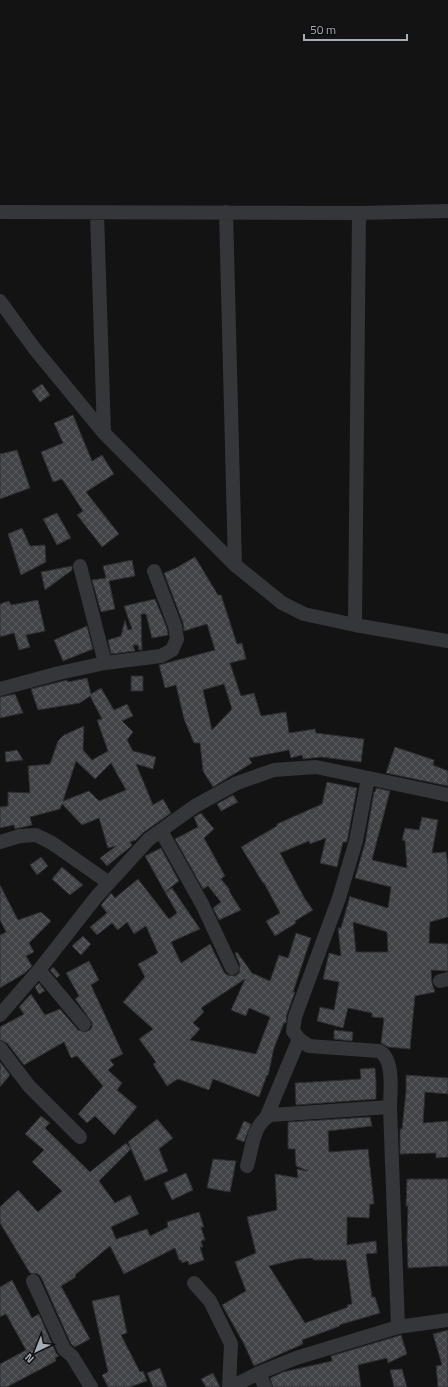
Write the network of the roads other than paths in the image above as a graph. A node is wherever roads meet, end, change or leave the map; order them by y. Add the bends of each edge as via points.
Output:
1 (448, 211) edge
2 (0, 212) edge
3 (226, 212) junction
4 (359, 212) junction
5 (96, 213) junction
6 (0, 301) edge
7 (104, 433) junction
8 (235, 565) junction
9 (80, 566) dead end
10 (154, 571) dead end
11 (356, 625) junction
12 (448, 641) edge
13 (105, 663) junction
14 (0, 689) edge
15 (368, 778) junction
16 (448, 795) edge
17 (161, 831) junction
18 (0, 842) edge
19 (109, 883) junction
20 (232, 968) dead end
21 (39, 970) junction
22 (0, 1015) edge
23 (84, 1024) dead end
24 (299, 1038) junction
25 (0, 1048) edge
26 (390, 1107) junction
27 (266, 1118) junction
28 (80, 1137) dead end
29 (247, 1166) dead end
30 (32, 1281) dead end
31 (194, 1283) dead end
32 (448, 1320) edge
33 (398, 1327) junction
34 (259, 1373) junction
35 (91, 1387) edge
36 (230, 1387) edge
37 (265, 1387) edge

1 - 4 street
2 - 5 street
3 - 4 street
3 - 5 street
3 - 8 street
4 - 11 street
5 - 7 street
6 - 7 street via 34,348
7 - 8 street
8 - 11 street via 282,603 304,614
9 - 13 street
10 - 13 street via 175,626 177,639 172,650 161,656
11 - 12 street
13 - 14 street
15 - 16 street
15 - 17 street via 316,767 274,770 237,783 195,806
15 - 24 street via 356,841 339,898 295,1017 293,1030
17 - 19 street via 149,839
17 - 20 street via 202,904
18 - 19 street via 20,836 36,835 52,843
19 - 21 street
21 - 22 street
21 - 23 street
24 - 26 street via 309,1046 384,1053 390,1072
24 - 27 street
25 - 28 street via 29,1086
26 - 27 street via 271,1115
26 - 33 street
27 - 29 street via 260,1123
30 - 35 street via 64,1349 72,1356
31 - 36 street via 210,1300 231,1344
32 - 33 street
33 - 34 street via 296,1358
34 - 36 street
34 - 37 street

